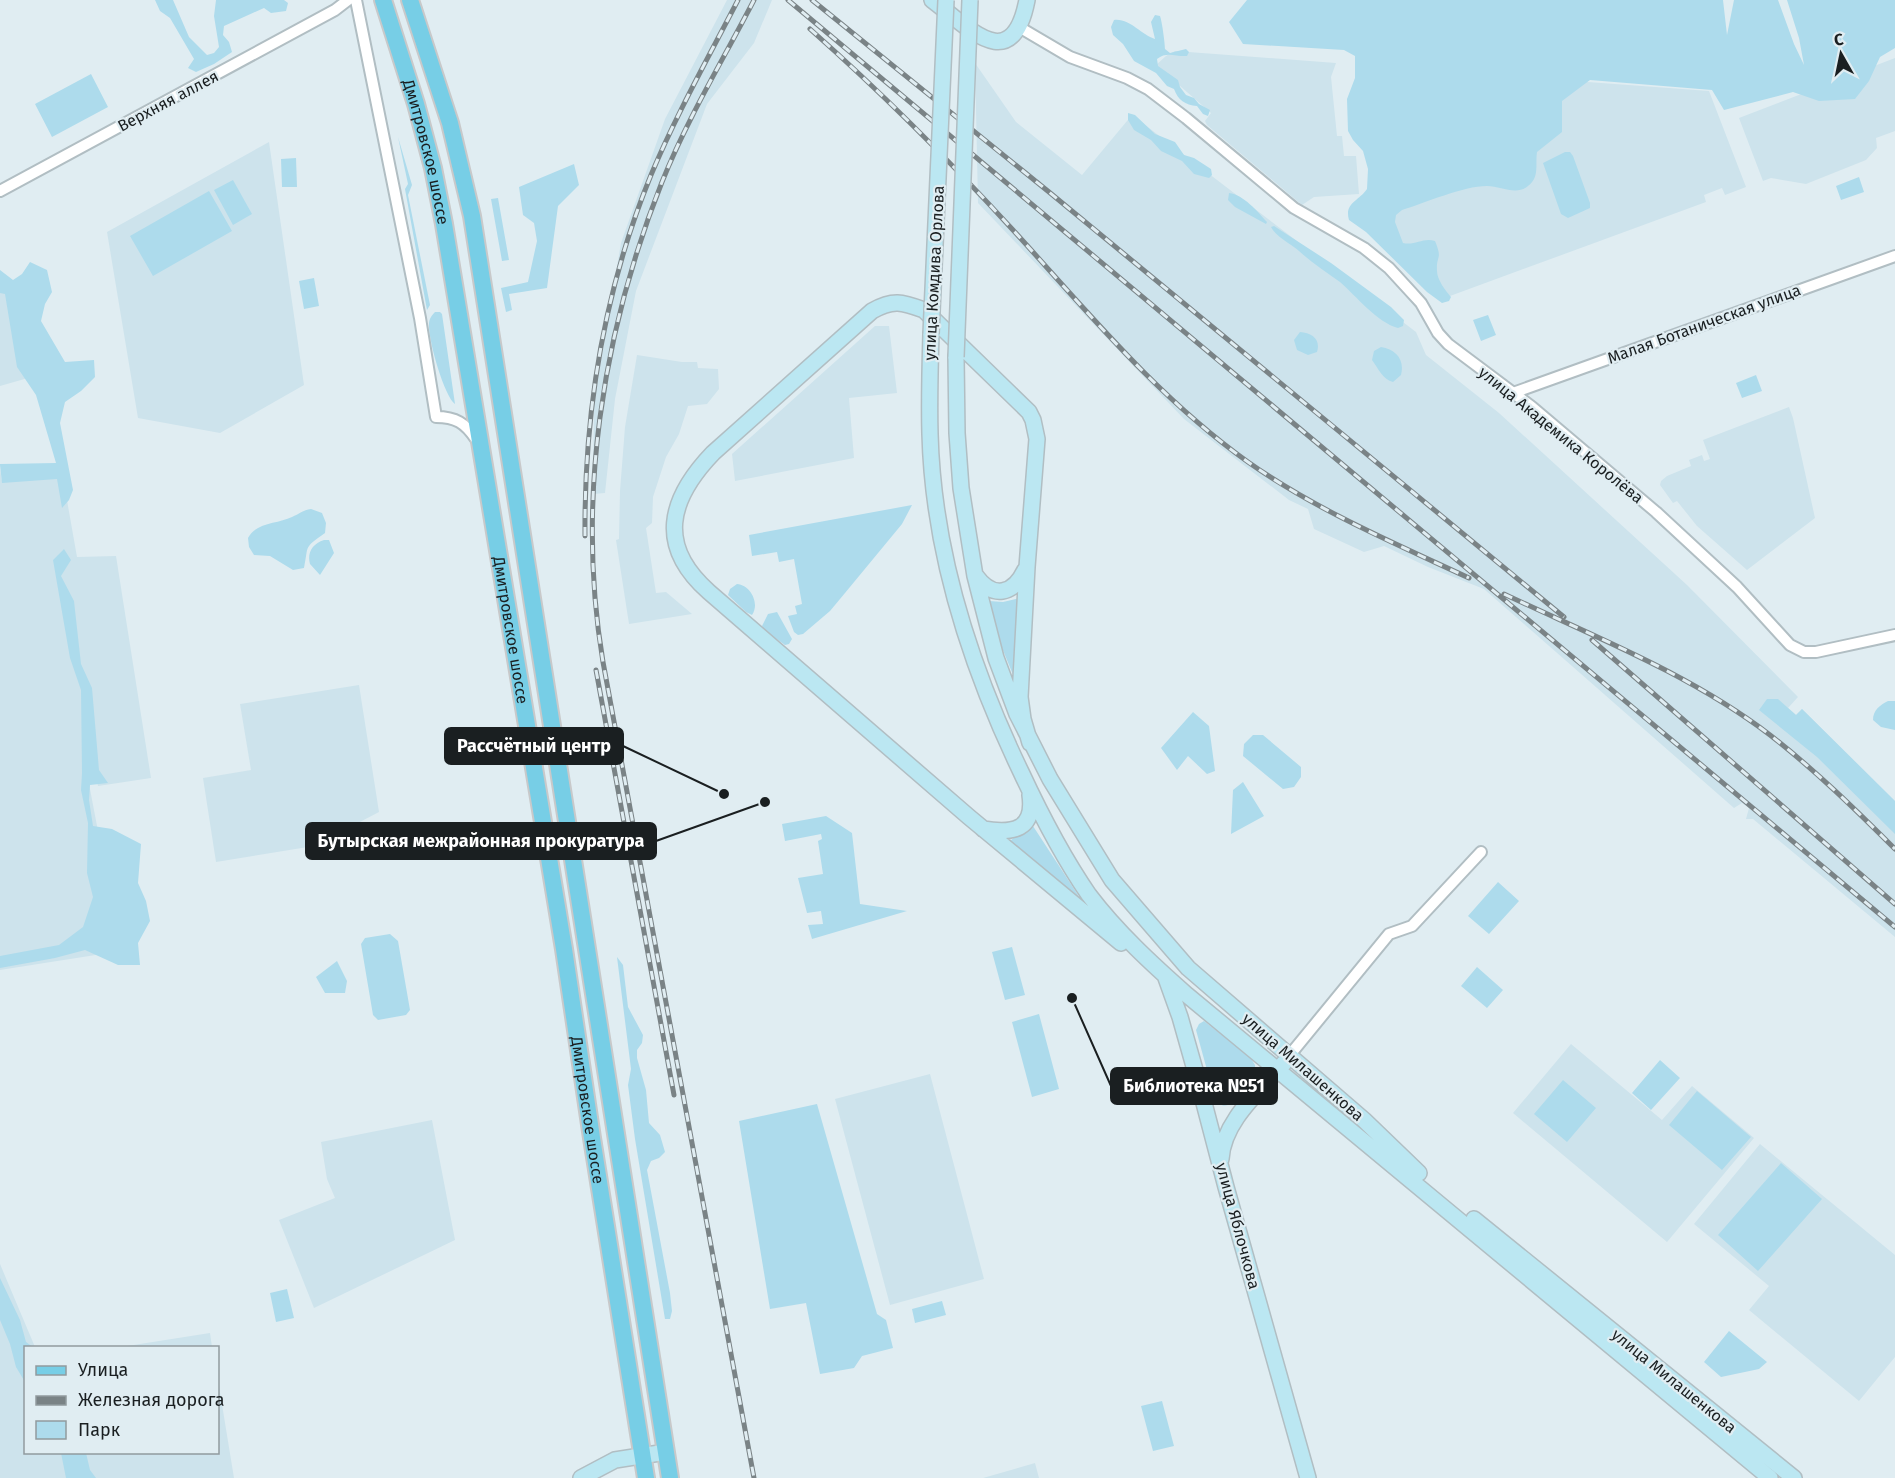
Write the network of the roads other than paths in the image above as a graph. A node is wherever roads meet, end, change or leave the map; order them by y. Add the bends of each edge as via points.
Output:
1 (348, 0) edge
2 (356, 0) edge
3 (383, 0) edge
4 (410, 0) edge
5 (417, 0) edge
6 (932, 0) edge
7 (946, 0) edge
8 (970, 0) edge
9 (1027, 0) edge
10 (336, 10) junction
11 (359, 12) junction
12 (420, 27) junction
13 (1019, 27) junction
14 (0, 191) edge
15 (1895, 256) edge
16 (1513, 393) junction
17 (481, 448) junction
18 (969, 540) joint
19 (944, 545) joint
20 (1027, 567) junction
21 (975, 576) junction
22 (1895, 634) edge
23 (1030, 743) junction
24 (1029, 789) junction
25 (983, 829) junction
26 (1481, 852) dead end
27 (1152, 963) junction
28 (1165, 975) junction
29 (1202, 980) junction
30 (1187, 995) junction
31 (1180, 1017) junction
32 (1289, 1056) junction
33 (1278, 1070) junction
34 (1205, 1105) junction
35 (1242, 1111) junction
36 (1221, 1166) junction
37 (666, 1452) junction
38 (642, 1456) junction
39 (581, 1478) edge
40 (646, 1478) edge
41 (670, 1478) edge
42 (1308, 1478) edge
43 (1770, 1478) edge
44 (1794, 1478) edge

1 - 10 street, Верхняя аллея
2 - 11 street
3 - 17 main road, Дмитровское шоссе via 433,168
4 - 12 main road
5 - 12 main road
6 - 13 main road via 987,41 1007,39
7 - 19 main road, улица Комдива Орлова, bridge via 930,435
8 - 18 main road, улица Комдива Орлова, bridge via 956,357 957,444
9 - 13 main road
10 - 11 street
10 - 14 street, Верхняя аллея
11 - 17 street via 436,417 459,420
12 - 37 main road, Дмитровское шоссе via 450,123 472,216
13 - 16 street, улица Академика Королёва via 1070,57 1148,89 1294,208 1364,248 1421,303 1448,344
15 - 16 street, Малая Ботаническая улица
16 - 22 street, улица Академика Королёва via 1656,512 1737,587 1790,645 1816,651
17 - 38 main road, Дмитровское шоссе via 561,928
18 - 21 main road, улица Милашенкова
19 - 24 main road, улица Милашенкова via 972,656
20 - 21 main road via 1012,588 1001,592 991,591
20 - 23 main road via 1020,697
20 - 25 main road via 1037,439 1033,420 924,310 902,303 885,303 872,311 713,453 687,483 675,516 681,558 698,582
21 - 23 main road, улица Милашенкова via 996,658
23 - 29 main road, улица Милашенкова via 1112,880
24 - 25 main road via 1031,812 1021,826 1004,831
24 - 27 main road, улица Милашенкова via 1058,846 1090,896
25 - 27 main road via 1128,948
26 - 32 street via 1412,926 1389,934
27 - 28 main road, улица Милашенкова
28 - 30 main road, улица Милашенкова
28 - 31 main road, улица Яблочкова
29 - 30 main road
29 - 32 main road, улица Милашенкова
30 - 31 main road
30 - 33 main road, улица Милашенкова
31 - 34 main road, улица Яблочкова
32 - 33 main road
32 - 44 main road, улица Милашенкова via 1440,1191
33 - 35 main road
33 - 43 main road, улица Милашенкова
34 - 35 main road via 1222,1118
34 - 36 main road, улица Яблочкова
35 - 36 main road via 1226,1135
36 - 42 main road, улица Яблочкова
37 - 38 main road
37 - 41 main road, Дмитровское шоссе
38 - 39 main road via 615,1460
38 - 40 main road, Дмитровское шоссе

